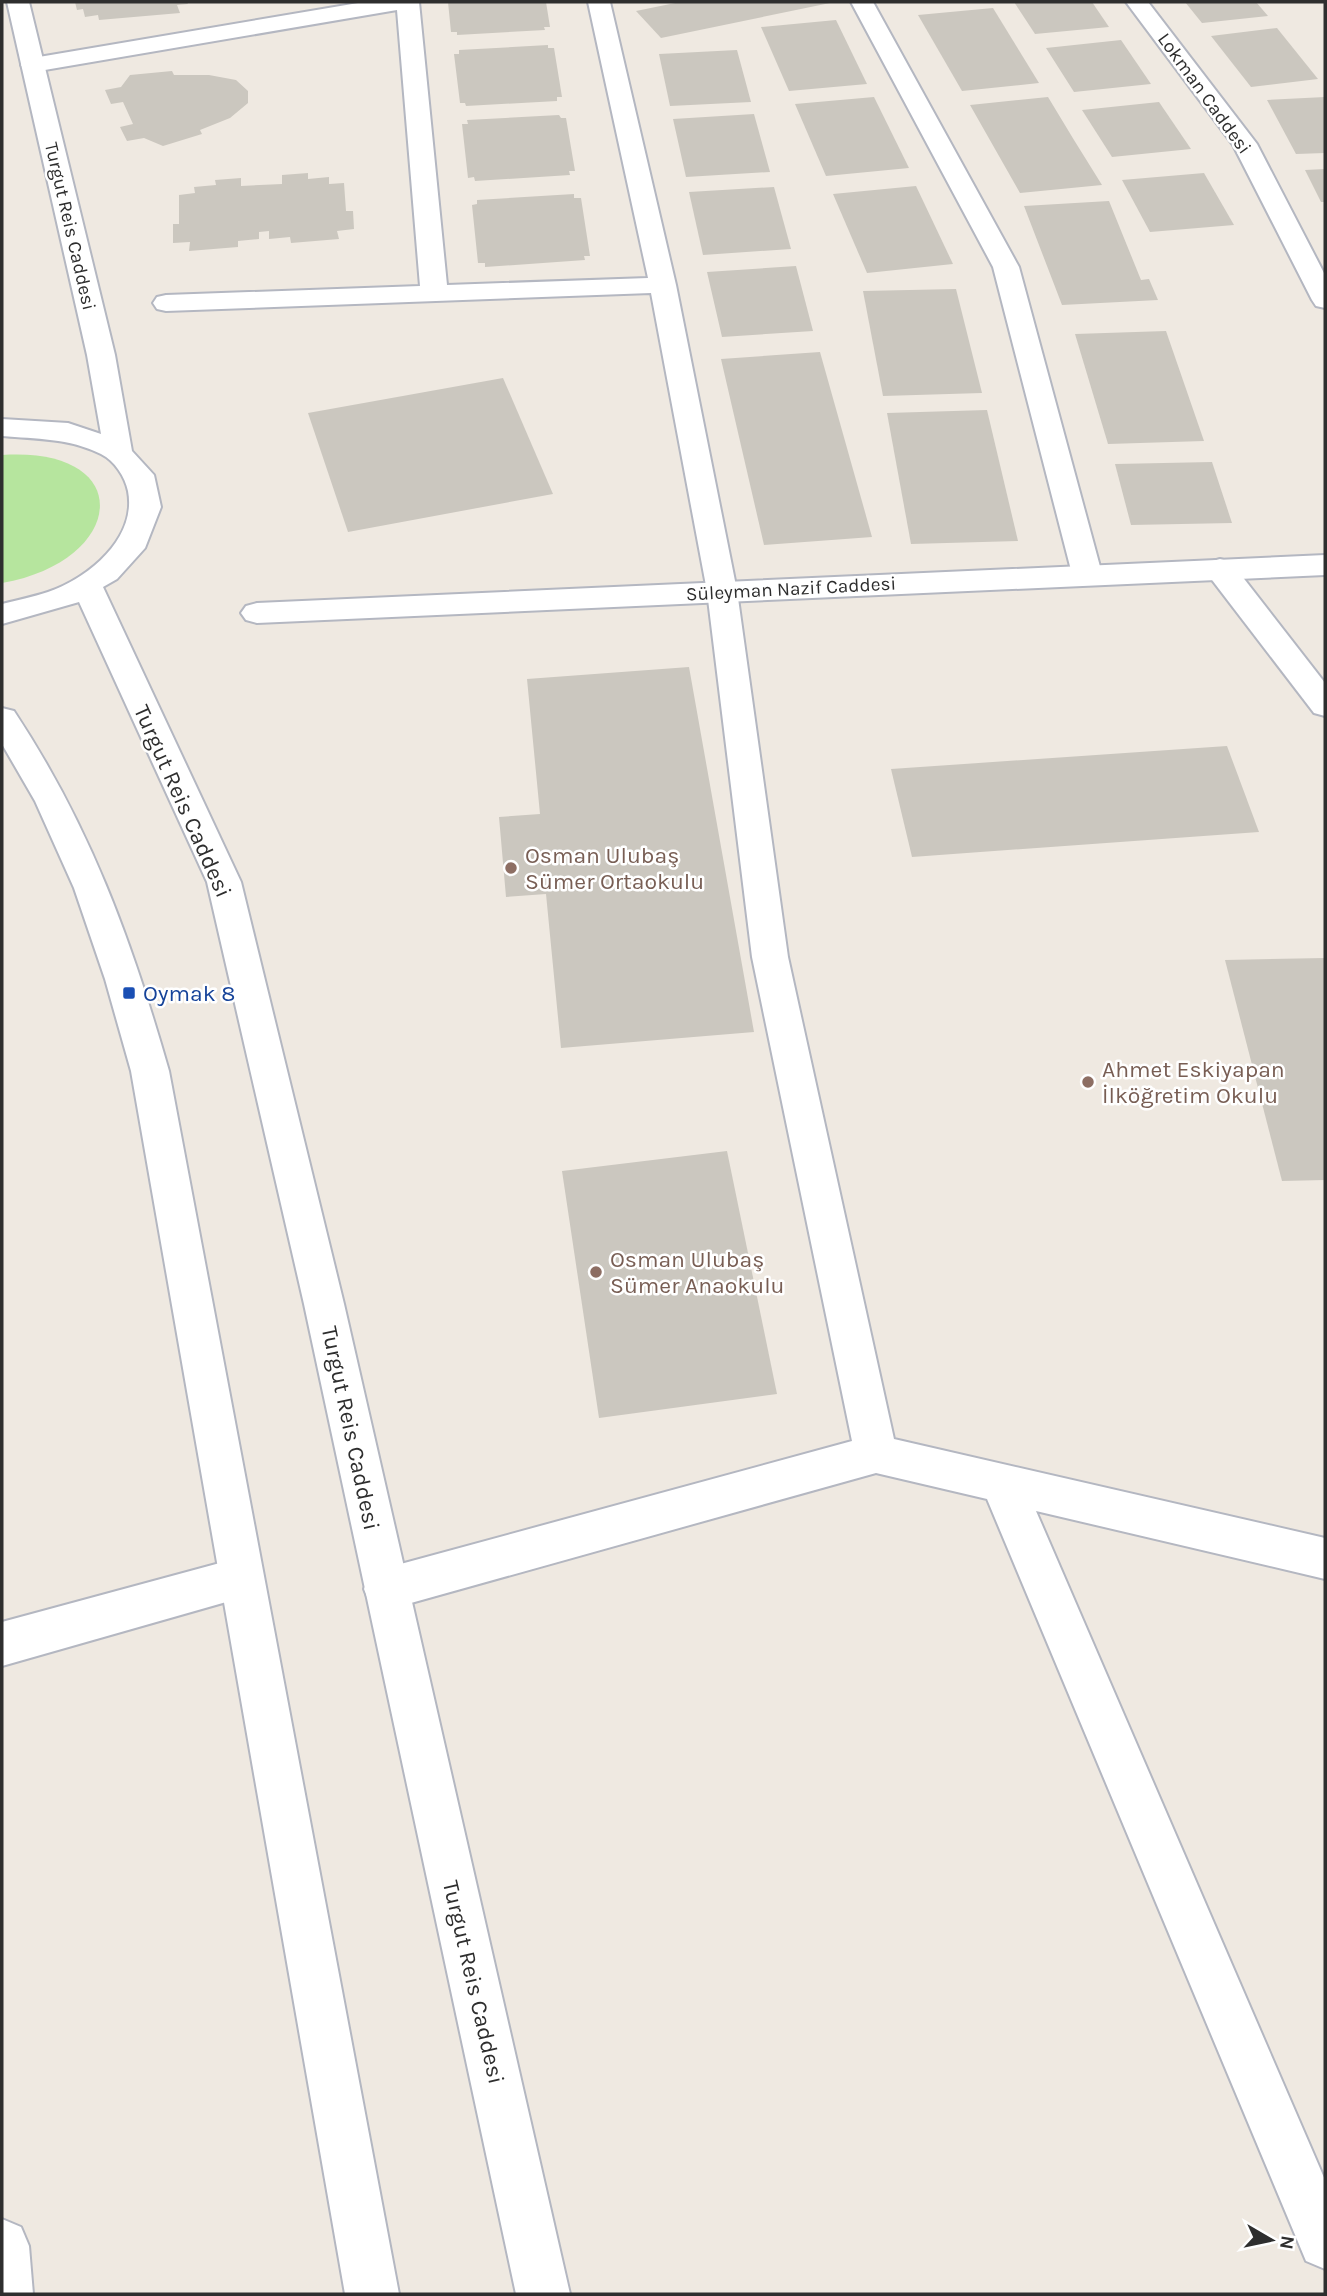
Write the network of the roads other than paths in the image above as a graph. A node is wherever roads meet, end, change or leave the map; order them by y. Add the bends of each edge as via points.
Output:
1 (18, 2) edge
2 (405, 2) edge
3 (598, 2) edge
4 (862, 2) edge
5 (1137, 2) edge
6 (33, 65) junction
7 (663, 285) junction
8 (434, 293) junction
9 (1325, 300) edge
10 (166, 303) dead end
11 (2, 428) edge
12 (118, 452) junction
13 (1325, 565) edge
14 (1220, 569) junction
15 (1087, 574) junction
16 (86, 586) junction
17 (722, 591) junction
18 (257, 613) dead end
19 (2, 614) edge
20 (1325, 705) edge
21 (2, 719) edge
22 (876, 1454) junction
23 (1002, 1483) junction
24 (1325, 1558) edge
25 (242, 1578) junction
26 (386, 1589) junction
27 (2, 1644) edge
28 (1325, 2242) edge
29 (2, 2246) edge
30 (6, 2294) edge
31 (372, 2294) edge
32 (543, 2294) edge

1 - 6 street, Turgut Reis Caddesi
2 - 6 street
2 - 8 street
3 - 7 street
4 - 15 street via 1006,267
5 - 9 street, Lokman Caddesi via 1245,144
6 - 12 street, Turgut Reis Caddesi via 101,355
7 - 8 street
7 - 17 street
8 - 10 street
11 - 12 street via 58,430 91,438
12 - 16 street via 143,481 147,516 127,553
13 - 14 street, Süleyman Nazif Caddesi
14 - 15 street, Süleyman Nazif Caddesi
14 - 20 street
15 - 17 street, Süleyman Nazif Caddesi
16 - 19 street via 50,602
16 - 26 street, Turgut Reis Caddesi via 223,882 324,1304
17 - 18 street, Süleyman Nazif Caddesi
17 - 22 street via 770,957
21 - 25 street via 46,789 78,853 129,993 150,1071
22 - 23 street
22 - 26 street
23 - 24 street
23 - 28 street
25 - 27 street
25 - 31 street
26 - 32 street, Turgut Reis Caddesi
29 - 30 street

